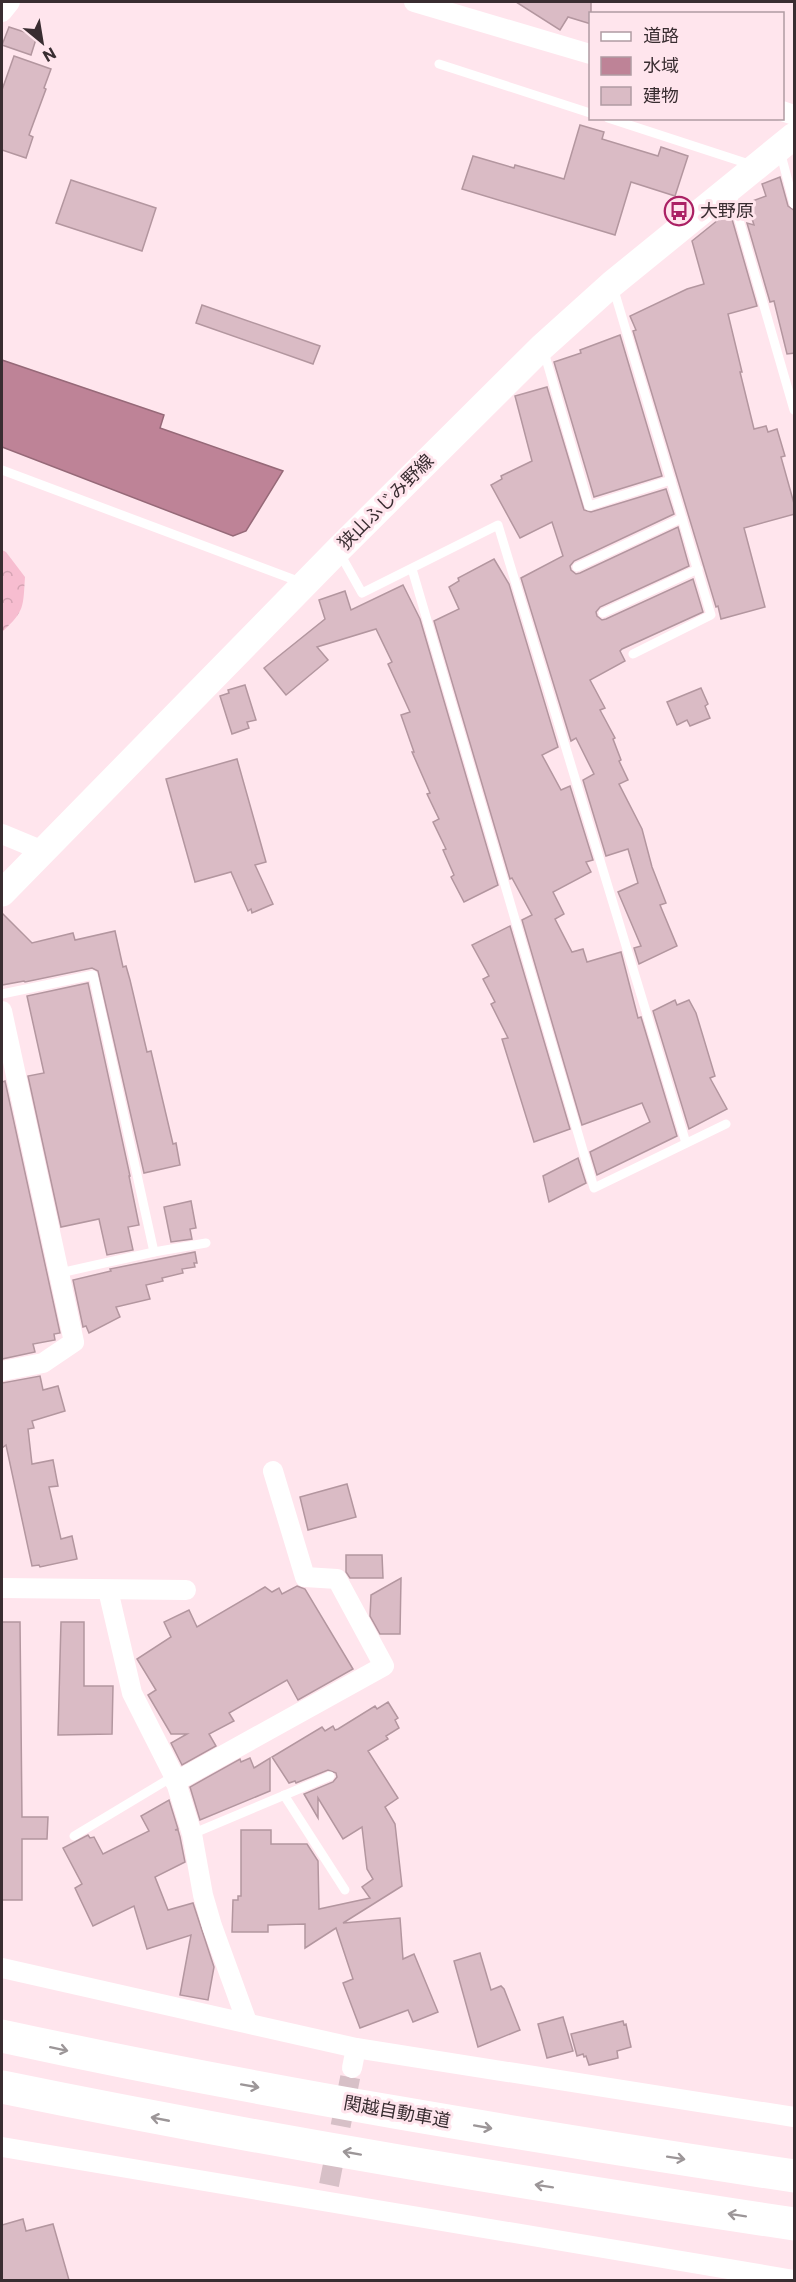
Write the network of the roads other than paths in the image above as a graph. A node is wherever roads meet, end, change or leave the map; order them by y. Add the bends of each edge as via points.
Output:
1 (10, 2) edge
2 (414, 2) edge
3 (2, 12) edge
4 (589, 53) edge
5 (439, 64) dead end
6 (589, 112) edge
7 (614, 120) edge
8 (787, 142) edge
9 (757, 167) junction
10 (730, 189) junction
11 (795, 204) edge
12 (612, 284) junction
13 (542, 347) junction
14 (795, 410) edge
15 (2, 470) edge
16 (671, 480) junction
17 (682, 518) junction
18 (338, 550) junction
19 (577, 567) dead end
20 (412, 569) junction
21 (698, 569) junction
22 (306, 584) junction
23 (603, 613) dead end
24 (633, 654) dead end
25 (2, 834) edge
26 (43, 851) junction
27 (2, 893) edge
28 (2, 994) edge
29 (2, 1011) edge
30 (726, 1124) dead end
31 (686, 1143) junction
32 (207, 1243) dead end
33 (153, 1252) junction
34 (60, 1273) junction
35 (2, 1371) edge
36 (273, 1471) dead end
37 (2, 1588) edge
38 (108, 1590) junction
39 (186, 1590) dead end
40 (330, 1776) dead end
41 (175, 1779) junction
42 (284, 1795) junction
43 (192, 1834) junction
44 (74, 1836) dead end
45 (345, 1890) dead end
46 (2, 1968) edge
47 (247, 2022) junction
48 (2, 2036) edge
49 (356, 2048) junction
50 (352, 2068) tunnel mouth
51 (2, 2087) edge
52 (795, 2117) edge
53 (2, 2147) edge
54 (795, 2176) edge
55 (795, 2224) edge
56 (795, 2280) edge

1 - 3 street
2 - 4 street
5 - 6 lane
7 - 9 lane
8 - 9 main road, 狭山ふじみ野線
8 - 11 lane
9 - 10 main road, 狭山ふじみ野線
10 - 12 main road, 狭山ふじみ野線
10 - 14 lane
12 - 13 main road, 狭山ふじみ野線
12 - 16 lane
13 - 16 lane via 589,506
13 - 18 main road, 狭山ふじみ野線
15 - 22 lane
16 - 17 lane
17 - 19 lane
17 - 21 lane
18 - 20 lane via 362,593
18 - 22 main road, 狭山ふじみ野線
20 - 31 lane via 498,525
20 - 31 lane via 594,1188
21 - 23 lane
21 - 24 lane via 711,615
22 - 26 main road, 狭山ふじみ野線
25 - 26 street
26 - 27 main road, 狭山ふじみ野線
28 - 33 lane via 93,975
29 - 34 street
30 - 31 lane
32 - 33 lane
33 - 34 lane
34 - 35 street via 74,1342 43,1363
36 - 41 street via 305,1577 337,1579 384,1666
37 - 38 street
38 - 39 street
38 - 41 street via 132,1693
40 - 42 lane
41 - 43 street
41 - 44 lane
42 - 43 lane
42 - 45 lane
43 - 47 street via 212,1926
46 - 47 street
47 - 49 street
48 -> 54 highway, 関越自動車道 via 129,2064 536,2137
49 - 50 street
49 - 52 street
55 -> 51 highway via 485,2176 167,2121
53 - 56 street via 326,2193

